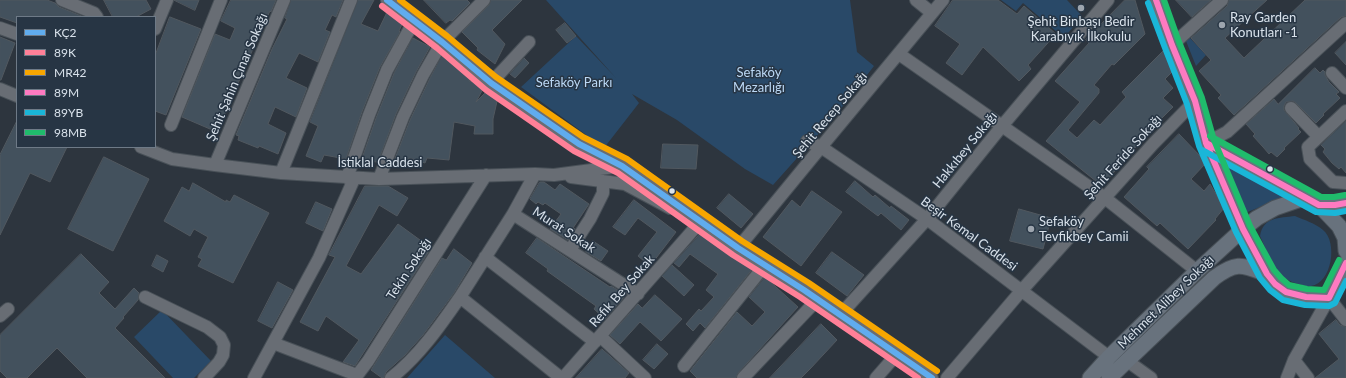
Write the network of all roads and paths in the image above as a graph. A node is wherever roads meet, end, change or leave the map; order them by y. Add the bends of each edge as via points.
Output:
1 (62, 0) edge
2 (167, 0) edge
3 (221, 0) edge
4 (284, 0) edge
5 (351, 0) edge
6 (387, 0) edge
7 (484, 0) edge
8 (916, 0) edge
9 (943, 0) edge
10 (1108, 0) edge
11 (1156, 0) edge
12 (1222, 0) edge
13 (932, 14) junction
14 (96, 16) edge
15 (414, 21) junction
16 (1346, 23) edge
17 (156, 26) edge
18 (0, 28) edge
19 (16, 34) edge
20 (442, 42) junction
21 (529, 42) dead end
22 (1172, 45) junction
23 (899, 54) junction
24 (1332, 73) dead end
25 (491, 83) junction
26 (1346, 88) edge
27 (0, 89) edge
28 (16, 96) edge
29 (1195, 101) junction
30 (1291, 108) dead end
31 (1346, 111) edge
32 (171, 125) dead end
33 (1002, 126) junction
34 (1318, 136) junction
35 (807, 141) dead end
36 (1206, 143) junction
37 (821, 147) junction
38 (143, 148) edge
39 (215, 166) junction
40 (622, 166) junction
41 (281, 173) junction
42 (535, 174) junction
43 (486, 175) junction
44 (554, 175) junction
45 (351, 178) junction
46 (379, 179) junction
47 (603, 181) junction
48 (1346, 183) edge
49 (1105, 198) junction
50 (1313, 201) junction
51 (1346, 203) edge
52 (513, 214) junction
53 (927, 219) junction
54 (701, 221) junction
55 (1243, 229) junction
56 (738, 248) junction
57 (570, 250) junction
58 (1346, 252) edge
59 (486, 257) junction
60 (765, 265) junction
61 (1344, 267) edge
62 (1197, 271) junction
63 (1267, 274) junction
64 (1022, 290) junction
65 (638, 294) junction
66 (145, 297) dead end
67 (461, 298) junction
68 (1329, 298) junction
69 (817, 300) junction
70 (840, 315) junction
71 (1346, 320) edge
72 (597, 339) junction
73 (273, 343) junction
74 (897, 354) junction
75 (1109, 357) junction
76 (1126, 360) junction
77 (1294, 360) junction
78 (684, 366) dead end
79 (356, 376) edge
80 (204, 378) edge
81 (254, 378) edge
82 (391, 378) edge
83 (562, 378) edge
84 (644, 378) edge
85 (742, 378) edge
86 (876, 378) edge
87 (932, 378) edge
88 (947, 378) edge
89 (1090, 378) edge
90 (1109, 378) edge
91 (1151, 378) edge
92 (1287, 378) edge
93 (1308, 378) edge

1 - 14 street
2 - 17 street
3 - 32 street
4 - 39 street, Şehit Şahin Çınar Sokağı
5 - 41 street
6 - 15 street
7 - 20 street
8 - 13 street
9 - 13 street, Şehit Recep Sokağı
10 - 33 street, Hakkıbey Sokağı
11 - 22 main road
12 - 22 street
13 - 23 street, Şehit Recep Sokağı
15 - 20 street
15 - 45 street via 387,70 369,115
16 - 36 street via 1227,132
18 - 19 street
20 - 25 street
20 - 46 street via 403,117
21 - 25 street
22 - 29 main road
23 - 33 street
23 - 37 street, Şehit Recep Sokağı
24 - 26 street
25 - 40 street via 579,144
27 - 28 street
29 - 36 main road
29 - 49 street, Şehit Feride Sokağı
30 - 34 street
31 - 34 street
33 - 49 street
33 - 53 street, Hakkıbey Sokağı
34 - 48 street via 1308,147 1310,159 1333,182
35 - 37 street, Beşir Kemal Caddesi
36 - 50 main road
36 - 55 main road
37 - 53 street, Beşir Kemal Caddesi
37 - 56 street, Şehit Recep Sokağı
38 - 39 street, İstiklal Caddesi via 172,159
39 - 41 street, İstiklal Caddesi
40 - 44 street, İstiklal Caddesi
40 - 54 street
41 - 45 street, İstiklal Caddesi
42 - 43 street, İstiklal Caddesi
42 - 44 street, İstiklal Caddesi
42 - 52 street, Murat Sokak
43 - 46 street, İstiklal Caddesi
43 - 79 street, Tekin Sokağı
44 - 47 street
45 - 46 street, İstiklal Caddesi
45 - 73 street via 319,258
47 - 54 street via 625,184
47 - 57 street via 603,193
49 - 62 street
49 - 64 street, Şehit Feride Sokağı
50 - 51 main road via 1335,205
50 - 55 main road via 1276,208
50 - 58 main road via 1339,226 1345,238
52 - 57 street, Murat Sokak
52 - 59 street
53 - 64 street, Beşir Kemal Caddesi
53 - 70 street, Hakkıbey Sokağı
54 - 56 street
54 - 65 street, Refik Bey Sokak
55 - 62 main road, Mehmet Alibey Sokağı
55 - 63 main road
56 - 60 street
57 - 65 street, Murat Sokak
58 - 61 main road
59 - 67 street
59 - 72 street
60 - 69 street
60 - 78 street
61 - 68 main road
62 - 75 main road, Mehmet Alibey Sokağı
63 - 68 main road via 1286,292 1306,297
63 - 76 main road via 1243,266 1226,269
64 - 75 street, Beşir Kemal Caddesi
64 - 88 street, Şehit Feride Sokağı
65 - 72 street, Refik Bey Sokak
66 - 80 street via 207,327 220,338 224,345 224,355
67 - 82 street via 419,352
67 - 83 street
68 - 71 street
68 - 77 street
69 - 70 street
69 - 85 street
70 - 74 street
72 - 83 street, Refik Bey Sokak
72 - 84 street
73 - 79 street
73 - 81 street
74 - 86 street
74 - 87 street
75 - 89 main road, Mehmet Alibey Sokağı
76 - 90 main road
76 - 91 street
77 - 92 street
77 - 93 street

